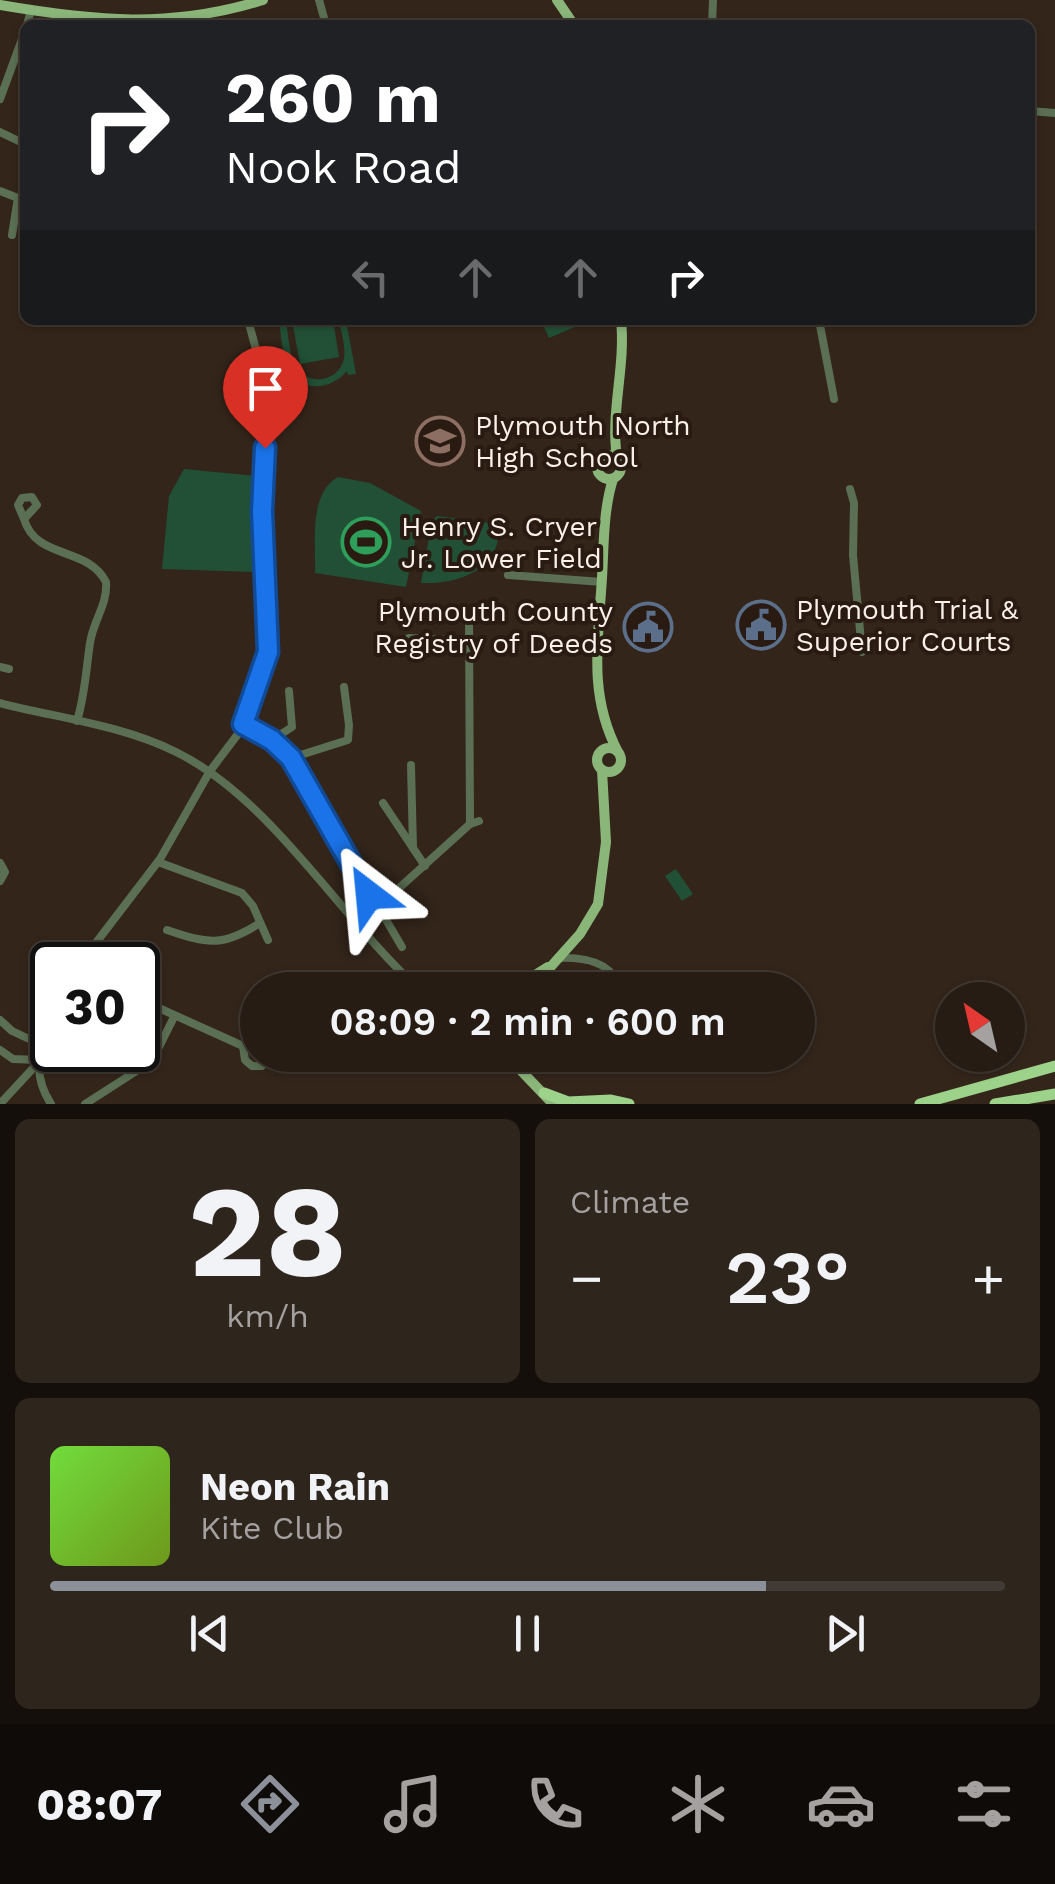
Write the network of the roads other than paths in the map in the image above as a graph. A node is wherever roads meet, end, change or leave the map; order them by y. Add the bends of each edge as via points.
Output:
1 (263, 0) edge
2 (0, 6) edge
3 (31, 10) junction
4 (28, 20) edge
5 (77, 20) edge
6 (152, 20) edge
7 (20, 44) edge
8 (0, 98) edge
9 (0, 191) edge
10 (12, 234) dead end
11 (249, 325) edge
12 (621, 325) edge
13 (820, 325) edge
14 (834, 399) dead end
15 (611, 457) junction
16 (600, 476) junction
17 (613, 479) junction
18 (850, 489) dead end
19 (606, 506) junction
20 (24, 520) dead end
21 (508, 575) dead end
22 (602, 582) junction
23 (469, 616) dead end
24 (409, 638) dead end
25 (469, 641) junction
26 (862, 652) dead end
27 (344, 688) dead end
28 (289, 691) dead end
29 (0, 703) edge
30 (77, 721) junction
31 (243, 724) junction
32 (604, 724) junction
33 (272, 740) junction
34 (600, 752) junction
35 (618, 752) junction
36 (291, 758) junction
37 (412, 765) dead end
38 (608, 770) junction
39 (210, 771) junction
40 (383, 803) dead end
41 (413, 848) junction
42 (158, 862) junction
43 (0, 863) edge
44 (425, 866) junction
45 (0, 880) edge
46 (380, 908) junction
47 (260, 924) junction
48 (358, 926) junction
49 (167, 930) dead end
50 (268, 940) dead end
51 (97, 942) edge
52 (402, 947) dead end
53 (553, 962) junction
54 (403, 972) edge
55 (538, 972) edge
56 (545, 972) edge
57 (612, 972) edge
58 (160, 1010) edge
59 (174, 1017) junction
60 (0, 1020) edge
61 (30, 1039) edge
62 (240, 1045) edge
63 (0, 1050) edge
64 (30, 1061) edge
65 (1055, 1066) edge
66 (30, 1070) edge
67 (38, 1072) edge
68 (525, 1072) edge
69 (1055, 1094) edge
70 (549, 1099) edge
71 (580, 1103) edge
72 (0, 1104) edge
73 (51, 1104) edge
74 (85, 1104) edge
75 (629, 1104) edge
76 (920, 1104) edge
77 (995, 1104) edge

1 - 6 main road
2 - 3 main road
3 - 4 street
3 - 5 main road
7 - 8 street
9 - 10 street via 18,198
11 - 31 street via 269,412 262,506 269,631 266,663
12 - 15 main road
13 - 14 street
15 - 16 main road via 596,465
15 - 17 main road via 620,471
16 - 17 main road
16 - 19 main road
17 - 19 main road
18 - 26 street
19 - 22 main road
20 - 30 street via 38,542 89,562 106,582
21 - 22 street
22 - 32 main road via 597,667
23 - 25 street
24 - 25 street
25 - 44 street via 474,822
27 - 36 street via 348,740
28 - 33 street via 292,727
29 - 30 street
30 - 39 street via 157,744
31 - 33 street
31 - 39 street
32 - 34 main road
32 - 35 main road
33 - 36 street
34 - 35 main road
34 - 38 main road via 597,761
35 - 38 main road via 621,763
36 - 46 street
37 - 41 street
38 - 53 main road via 599,899 585,928
39 - 42 street
39 - 48 street via 250,804
40 - 41 street
41 - 44 street
42 - 47 street via 242,894
42 - 51 street
43 - 45 street via 6,872
44 - 46 street
46 - 48 street
46 - 52 street
47 - 49 street via 219,942
47 - 50 street
48 - 54 street
53 - 55 main road
53 - 56 main road
53 - 57 street via 580,959
58 - 59 street
59 - 62 street
59 - 74 street via 152,1061
60 - 61 street
63 - 64 street
65 - 76 highway
66 - 72 street
67 - 73 street
68 - 70 main road
69 - 77 highway
70 - 71 highway
71 - 75 highway

